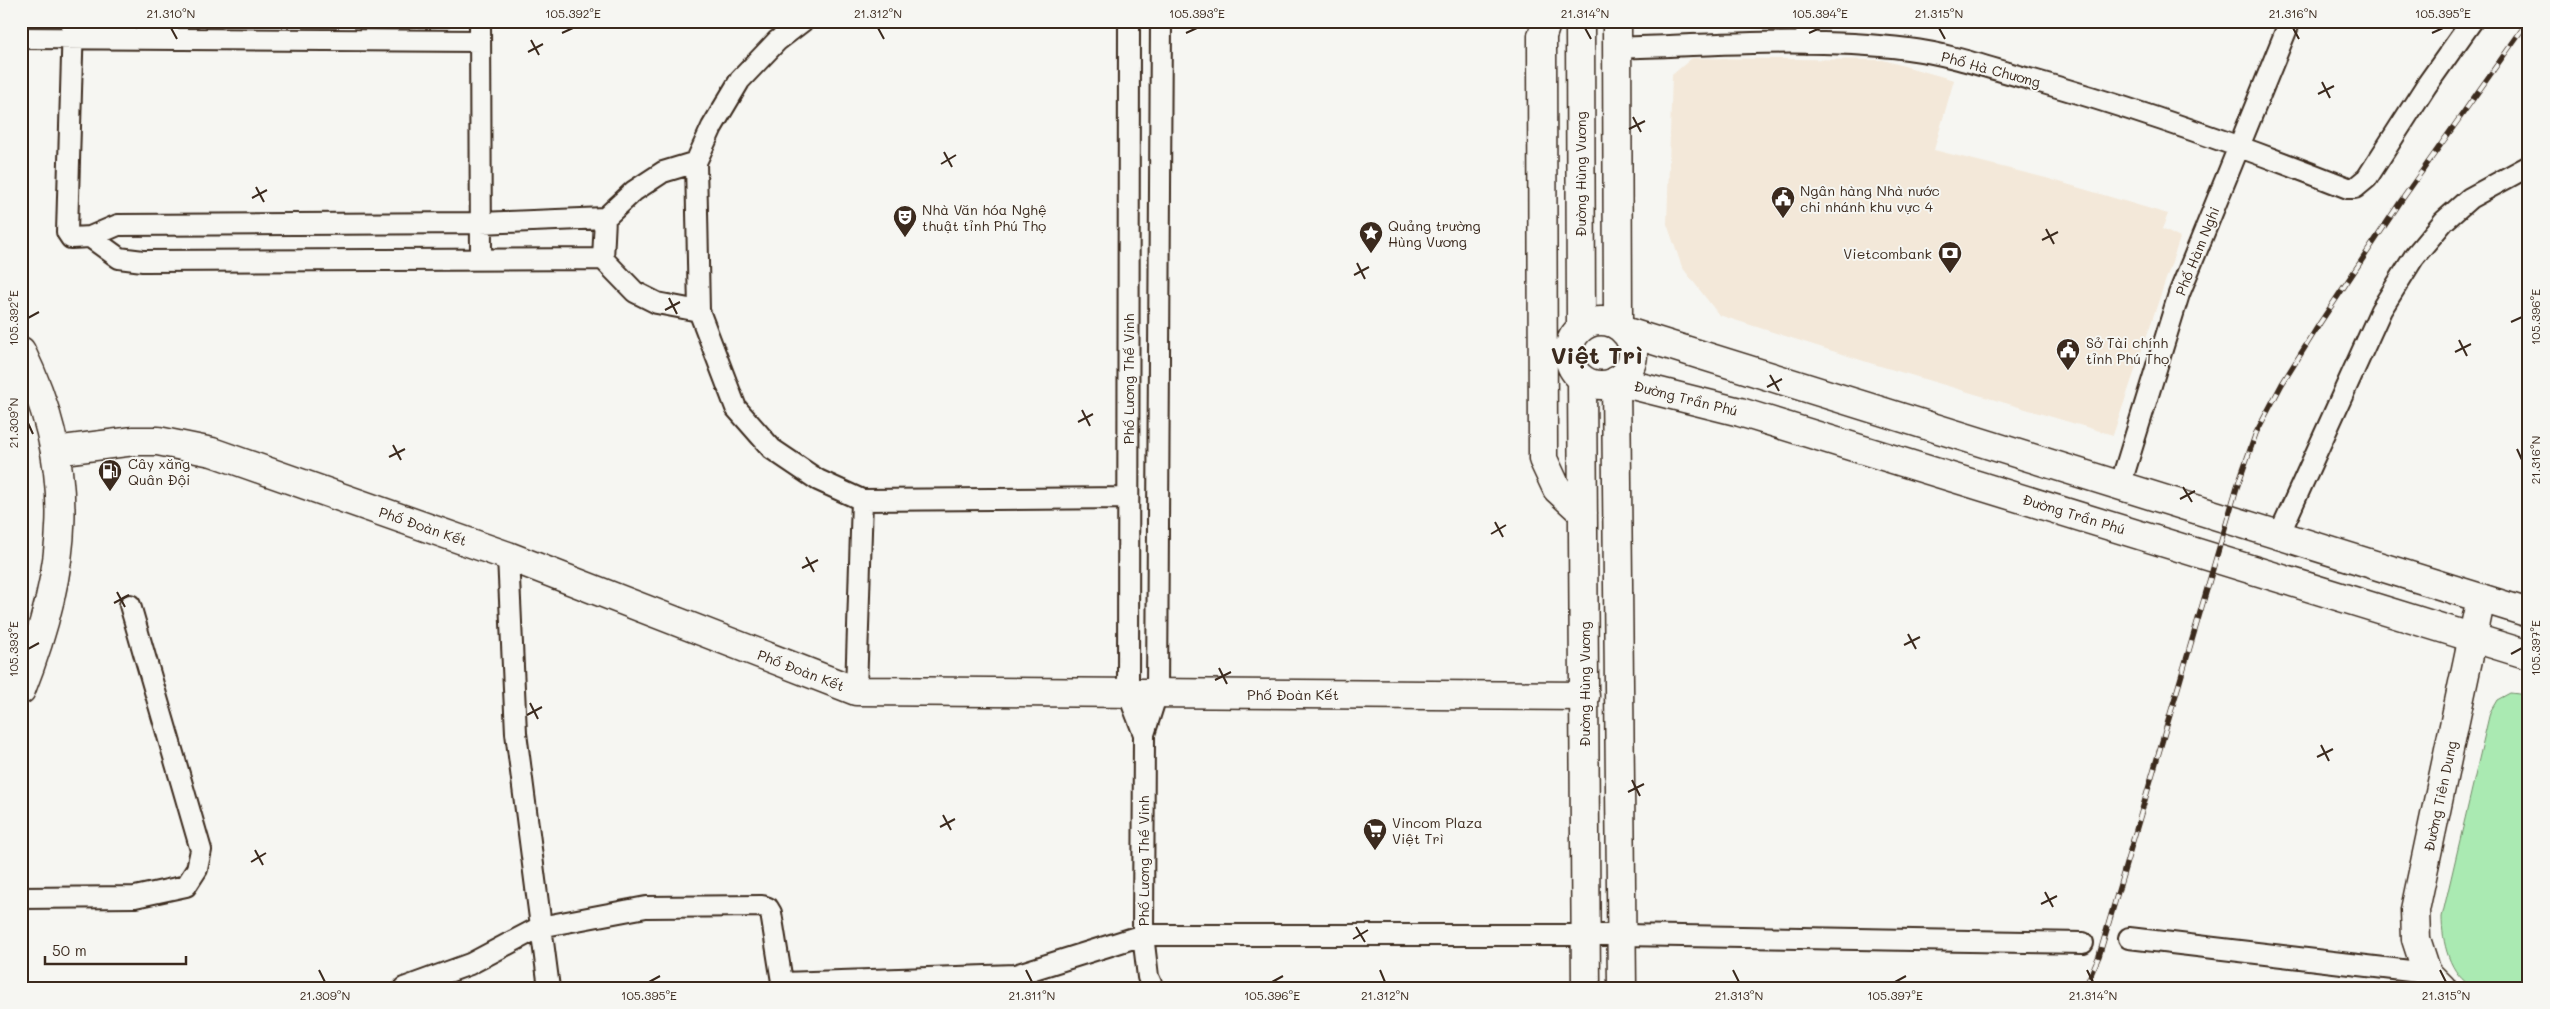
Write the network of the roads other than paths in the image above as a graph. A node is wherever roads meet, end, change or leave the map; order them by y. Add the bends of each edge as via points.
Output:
1 (480, 21) edge
2 (803, 21) edge
3 (1129, 21) edge
4 (1161, 21) edge
5 (1546, 21) edge
6 (1580, 21) edge
7 (1806, 21) edge
8 (2290, 21) edge
9 (2472, 21) edge
10 (72, 30) edge
11 (1617, 34) edge
12 (21, 38) edge
13 (480, 41) junction
14 (1806, 43) junction
15 (2241, 146) junction
16 (696, 162) junction
17 (2529, 166) edge
18 (605, 218) junction
19 (481, 223) junction
20 (90, 237) junction
21 (1128, 241) junction
22 (1160, 241) junction
23 (481, 259) junction
24 (604, 259) junction
25 (699, 311) junction
26 (1581, 328) junction
27 (1621, 328) junction
28 (21, 351) edge
29 (1582, 380) junction
30 (1616, 381) junction
31 (55, 451) junction
32 (2120, 486) junction
33 (1128, 498) junction
34 (862, 500) junction
35 (1583, 513) junction
36 (2278, 536) junction
37 (508, 556) junction
38 (2481, 598) junction
39 (130, 605) dead end
40 (2529, 613) edge
41 (2472, 638) junction
42 (2529, 655) edge
43 (21, 690) edge
44 (856, 691) junction
45 (1128, 693) junction
46 (1157, 693) junction
47 (1585, 696) junction
48 (1144, 734) junction
49 (21, 898) edge
50 (540, 927) junction
51 (1143, 935) junction
52 (1586, 935) junction
53 (1622, 935) junction
54 (2129, 938) dead end
55 (2083, 943) dead end
56 (2434, 980) edge
57 (1016, 981) edge
58 (783, 986) edge
59 (404, 988) edge
60 (549, 988) edge
61 (1152, 988) edge
62 (1586, 988) edge
63 (1622, 988) edge

1 - 13 street
2 - 16 street via 777,41 740,80
3 - 21 street, Phố Lương Thế Vinh
4 - 22 street, Phố Lương Thế Vinh
5 - 35 main road via 1542,36 1543,459 1557,490
6 - 26 main road, Đường Hùng Vương
7 - 14 street
8 - 15 street, Phố Hàm Nghi
9 - 15 street, Phố Hà Chương via 2367,178 2355,188
10 - 12 street
10 - 13 street
10 - 20 street via 67,232 71,238
11 - 14 street, Phố Hà Chương
11 - 27 main road
13 - 19 street
14 - 15 street, Phố Hà Chương via 1944,55 2079,93
15 - 32 street, Phố Hàm Nghi via 2179,294
16 - 18 street via 663,172 634,191
16 - 25 street
17 - 36 street via 2470,198 2444,221 2414,257 2381,310
18 - 19 street
18 - 24 street
19 - 20 street via 118,224
19 - 23 street
20 - 23 street via 119,258 143,261
21 - 22 street
21 - 33 street, Phố Lương Thế Vinh
22 - 46 street, Phố Lương Thế Vinh
23 - 24 street
24 - 25 street via 635,292 656,303
25 - 34 street via 736,408 772,448 818,480
26 - 27 main road via 1599,321
26 - 29 main road via 1572,339 1569,354 1572,368
27 - 30 main road via 1631,342 1632,358 1628,370
27 - 32 main road
28 - 31 main road via 39,396
29 - 30 main road via 1599,385
29 - 35 main road, Đường Hùng Vương
30 - 41 main road, Đường Trần Phú via 1740,412
30 - 53 main road
31 - 37 main road, Phố Đoàn Kết via 158,441 212,452
31 - 43 main road via 62,531 38,646
32 - 36 main road
33 - 34 street
33 - 45 street, Phố Lương Thế Vinh
34 - 44 street
35 - 47 main road, Đường Hùng Vương
36 - 38 main road
37 - 44 main road, Phố Đoàn Kết
37 - 50 street via 516,733
38 - 40 main road
38 - 41 main road, Đường Tiên Dung
39 - 49 street via 201,850 197,869 186,886 135,897
41 - 42 main road, Đường Trần Phú
41 - 56 main road, Đường Tiên Dung via 2415,910 2416,939
44 - 45 main road, Phố Đoàn Kết
45 - 46 main road, Phố Đoàn Kết
45 - 48 street, Phố Lương Thế Vinh
46 - 47 main road, Phố Đoàn Kết
46 - 48 street, Phố Lương Thế Vinh
47 - 52 main road, Đường Hùng Vương
48 - 51 street, Phố Lương Thế Vinh
50 - 58 street via 646,907 762,906 771,913
50 - 59 street via 470,964
50 - 60 street
51 - 52 street
51 - 57 street
51 - 61 street, Phố Lương Thế Vinh
52 - 53 street
52 - 62 main road, Đường Hùng Vương
53 - 55 street
53 - 63 main road
54 - 56 street
57 - 58 street

